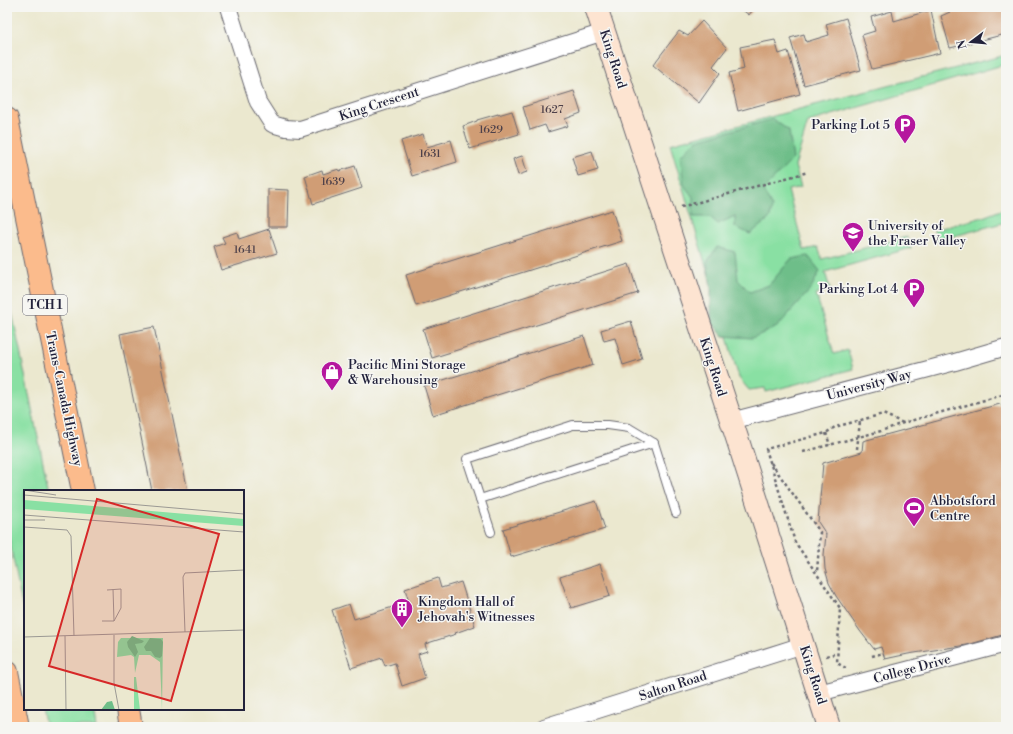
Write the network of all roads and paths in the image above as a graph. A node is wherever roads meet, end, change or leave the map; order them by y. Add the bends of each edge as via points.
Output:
1 (228, 7) edge
2 (596, 7) edge
3 (604, 32) junction
4 (7, 119) edge
5 (808, 172) dead end
6 (663, 212) junction
7 (1006, 347) edge
8 (1006, 394) edge
9 (860, 421) junction
10 (731, 422) junction
11 (903, 423) junction
12 (826, 432) junction
13 (858, 437) junction
14 (654, 443) junction
15 (830, 444) junction
16 (857, 449) dead end
17 (803, 452) dead end
18 (770, 461) junction
19 (83, 490) edge
20 (480, 499) junction
21 (676, 513) dead end
22 (491, 532) dead end
23 (817, 574) junction
24 (840, 617) dead end
25 (1006, 644) edge
26 (803, 645) junction
27 (883, 653) dead end
28 (834, 654) dead end
29 (872, 656) dead end
30 (825, 657) dead end
31 (8, 679) edge
32 (818, 693) junction
33 (128, 710) edge
34 (16, 727) edge
35 (132, 727) edge
36 (544, 727) edge
37 (829, 727) edge

1 - 3 street, King Crescent via 258,102 272,124 286,128 300,128
2 - 3 street, King Road
3 - 6 street, King Road
4 - 19 highway, Trans-Canada Highway / TCH 1
5 - 6 path
6 - 10 street, King Road
7 - 10 street, University Way
8 - 11 path
9 - 11 path via 883,414
9 - 12 path
9 - 13 path
10 - 26 street, King Road
11 - 13 path
12 - 15 path
12 - 18 path via 766,449
13 - 15 path
13 - 16 path
14 - 20 lane
14 - 20 lane via 629,428 573,425 467,459
14 - 21 lane
15 - 17 path
18 - 23 path via 795,542
18 - 23 path via 820,532
20 - 22 lane
23 - 24 path via 840,608
25 - 32 street, College Drive
26 - 32 street, King Road
26 - 36 street, Salton Road
27 - 29 path
28 - 30 path
31 - 34 highway
32 - 37 street, King Road
33 - 35 highway

